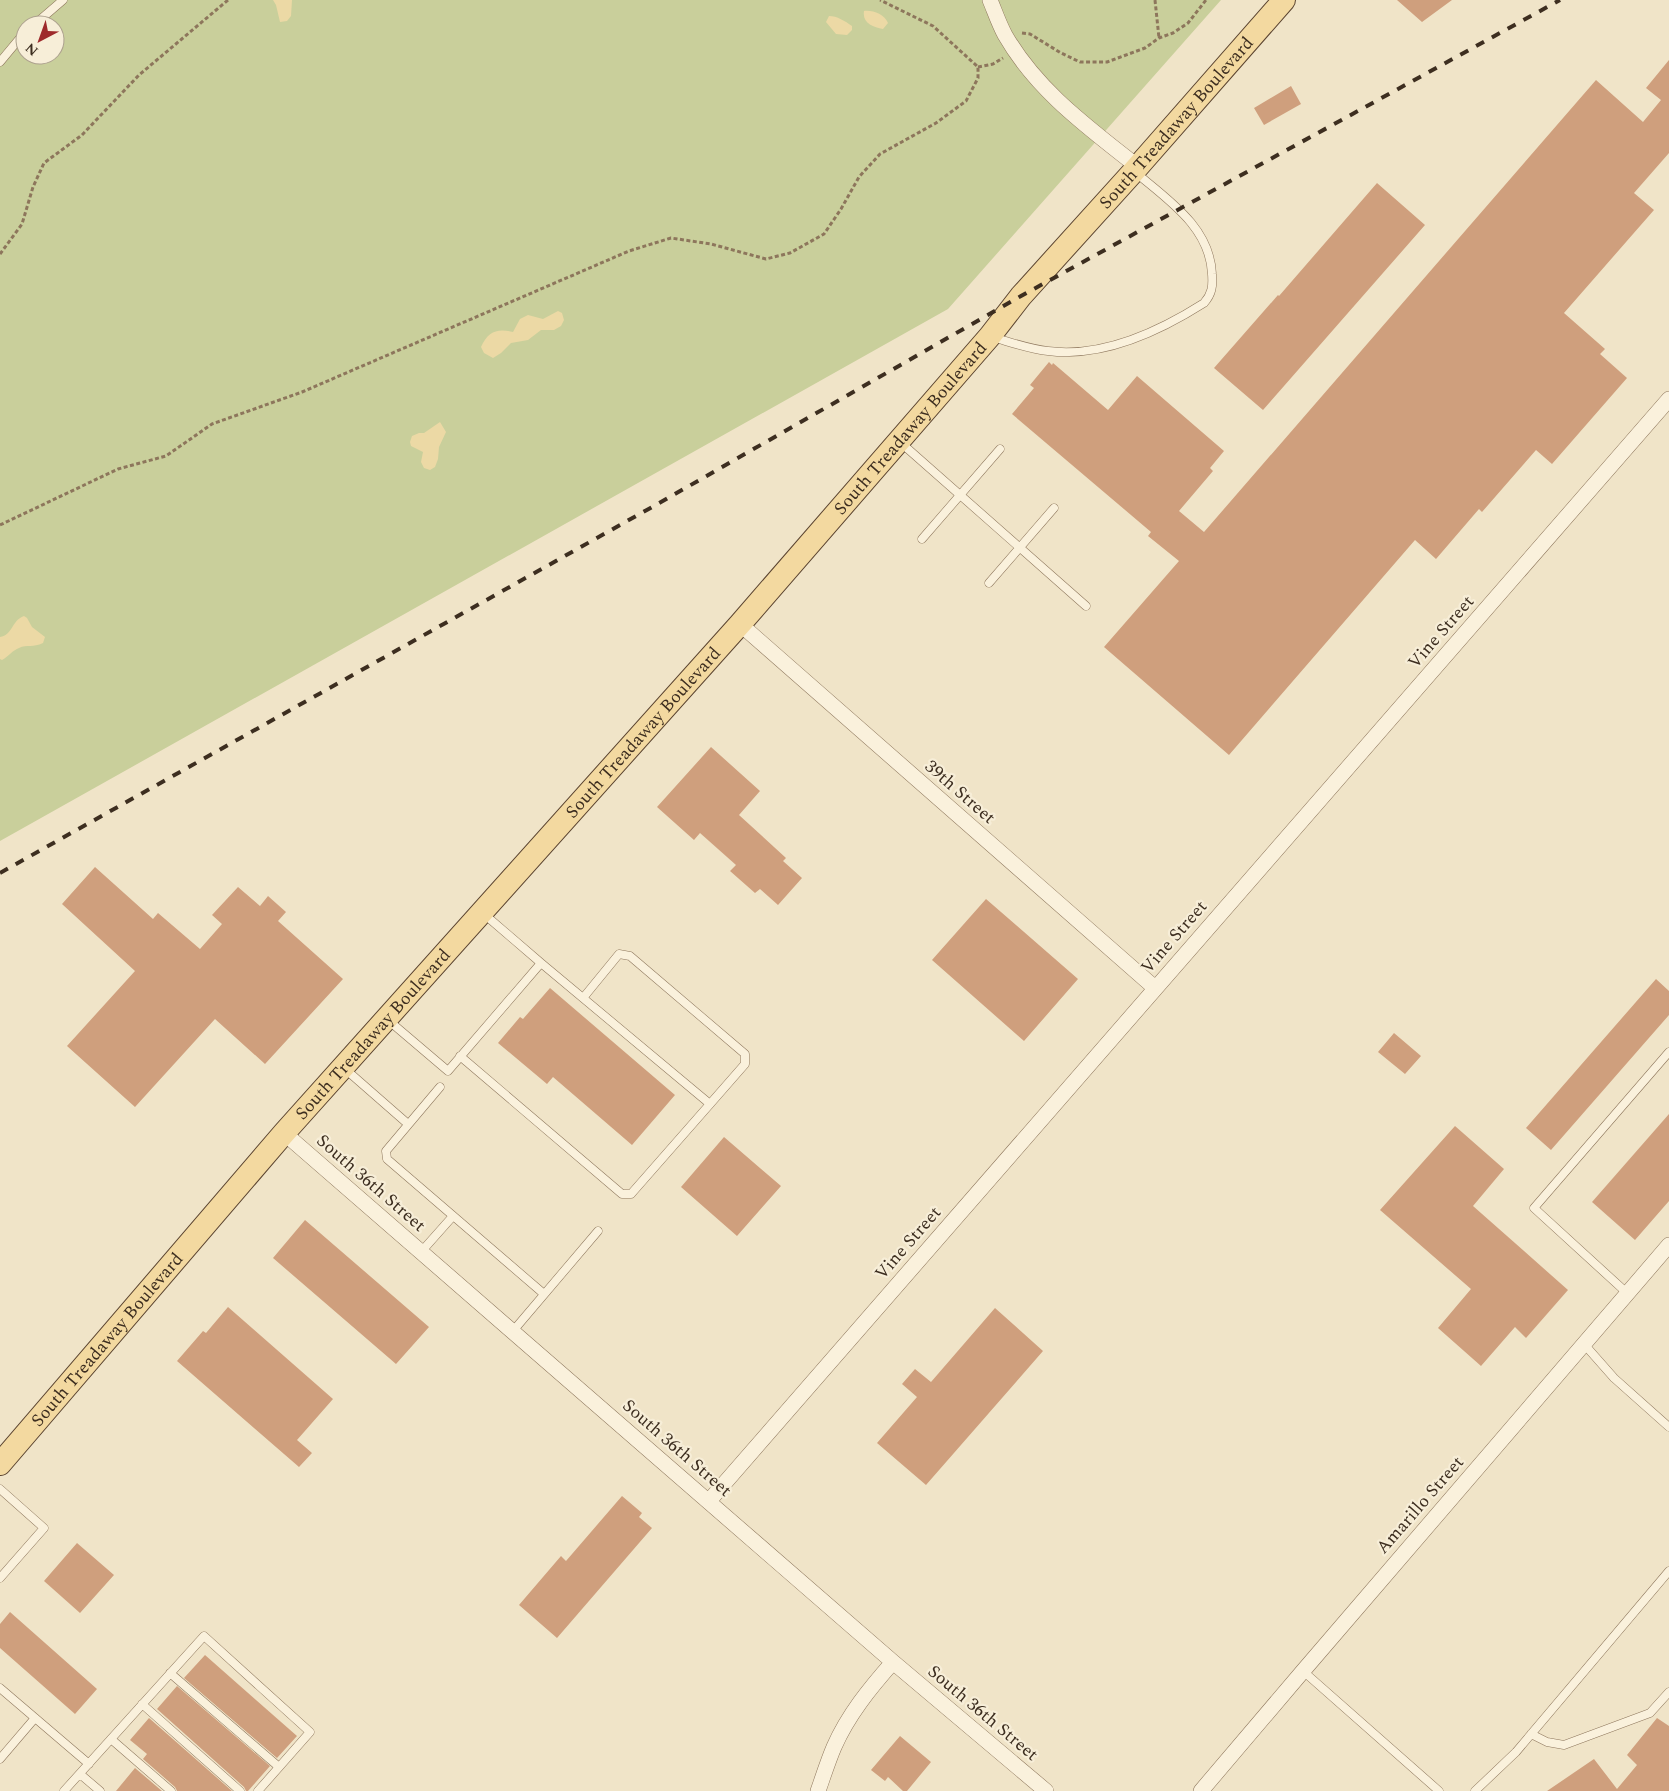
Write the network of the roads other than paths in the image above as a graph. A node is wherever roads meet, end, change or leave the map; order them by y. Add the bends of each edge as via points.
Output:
1 (63, 0) edge
2 (990, 0) edge
3 (1284, 0) edge
4 (46, 15) edge
5 (15, 44) edge
6 (0, 62) edge
7 (1136, 169) junction
8 (990, 336) junction
9 (1669, 399) edge
10 (899, 441) junction
11 (1000, 449) dead end
12 (960, 495) junction
13 (1054, 508) dead end
14 (922, 539) dead end
15 (1020, 548) junction
16 (989, 583) dead end
17 (1086, 606) dead end
18 (740, 624) junction
19 (482, 913) junction
20 (540, 963) junction
21 (1155, 988) junction
22 (583, 998) junction
23 (386, 1019) junction
24 (1669, 1052) edge
25 (460, 1056) junction
26 (343, 1068) junction
27 (440, 1087) dead end
28 (710, 1104) junction
29 (408, 1124) junction
30 (284, 1134) junction
31 (453, 1216) junction
32 (598, 1231) dead end
33 (1669, 1245) edge
34 (421, 1252) junction
35 (1627, 1293) junction
36 (544, 1294) junction
37 (513, 1331) junction
38 (1584, 1344) junction
39 (1669, 1427) edge
40 (0, 1464) edge
41 (0, 1490) edge
42 (709, 1501) junction
43 (1669, 1571) edge
44 (0, 1578) edge
45 (893, 1662) junction
46 (1303, 1670) junction
47 (170, 1673) junction
48 (0, 1688) edge
49 (1669, 1692) edge
50 (142, 1704) junction
51 (35, 1718) junction
52 (1531, 1734) junction
53 (112, 1739) junction
54 (0, 1759) edge
55 (89, 1764) junction
56 (278, 1767) junction
57 (80, 1774) junction
58 (64, 1791) edge
59 (100, 1791) edge
60 (171, 1791) edge
61 (240, 1791) edge
62 (258, 1791) edge
63 (819, 1791) edge
64 (1046, 1791) edge
65 (1201, 1791) edge
66 (1439, 1791) edge
67 (1475, 1791) edge

1 - 4 lane
2 - 7 street via 1005,35 1032,74 1070,114
3 - 7 main road, South Treadaway Boulevard
5 - 6 lane
7 - 8 main road, South Treadaway Boulevard via 1021,296
7 - 8 lane via 1179,209 1201,235 1212,269 1212,286 1204,303 1123,344 1106,348 1046,351
8 - 10 main road, South Treadaway Boulevard
9 - 21 street, Vine Street
10 - 12 lane
10 - 18 main road, South Treadaway Boulevard
11 - 12 lane
12 - 14 lane
12 - 15 lane
13 - 15 lane
15 - 16 lane
15 - 17 lane
18 - 19 main road, South Treadaway Boulevard
18 - 21 street, 39th Street
19 - 20 lane
19 - 23 main road, South Treadaway Boulevard
20 - 22 lane
20 - 25 lane
21 - 42 street, Vine Street
22 - 28 lane
22 - 28 lane via 619,954 630,956 745,1054 745,1064
23 - 25 lane via 448,1071
23 - 26 main road, South Treadaway Boulevard
24 - 35 lane via 1534,1208
25 - 28 lane via 622,1194 631,1194
26 - 29 lane
26 - 30 main road, South Treadaway Boulevard
27 - 29 lane
29 - 31 lane via 386,1151 387,1159
30 - 34 street, South 36th Street
30 - 40 main road, South Treadaway Boulevard
31 - 34 lane
31 - 36 lane
32 - 36 lane
33 - 35 street, Amarillo Street
34 - 37 street, South 36th Street
35 - 38 street, Amarillo Street
36 - 37 lane
37 - 42 street, South 36th Street
38 - 39 lane via 1614,1378
38 - 46 street, Amarillo Street
41 - 44 lane via 44,1528
42 - 45 street, South 36th Street
43 - 52 lane
45 - 63 street via 865,1694 851,1717 834,1747
45 - 64 street, South 36th Street
46 - 65 street, Amarillo Street
46 - 66 lane
47 - 50 lane
47 - 56 lane
47 - 56 lane via 204,1636 310,1732
48 - 51 lane
49 - 52 lane via 1650,1713 1564,1745 1547,1742
50 - 53 lane
50 - 61 lane
51 - 54 lane
51 - 55 lane
52 - 67 lane
53 - 55 lane
53 - 60 lane
55 - 57 lane
56 - 62 lane
57 - 58 lane
57 - 59 lane

